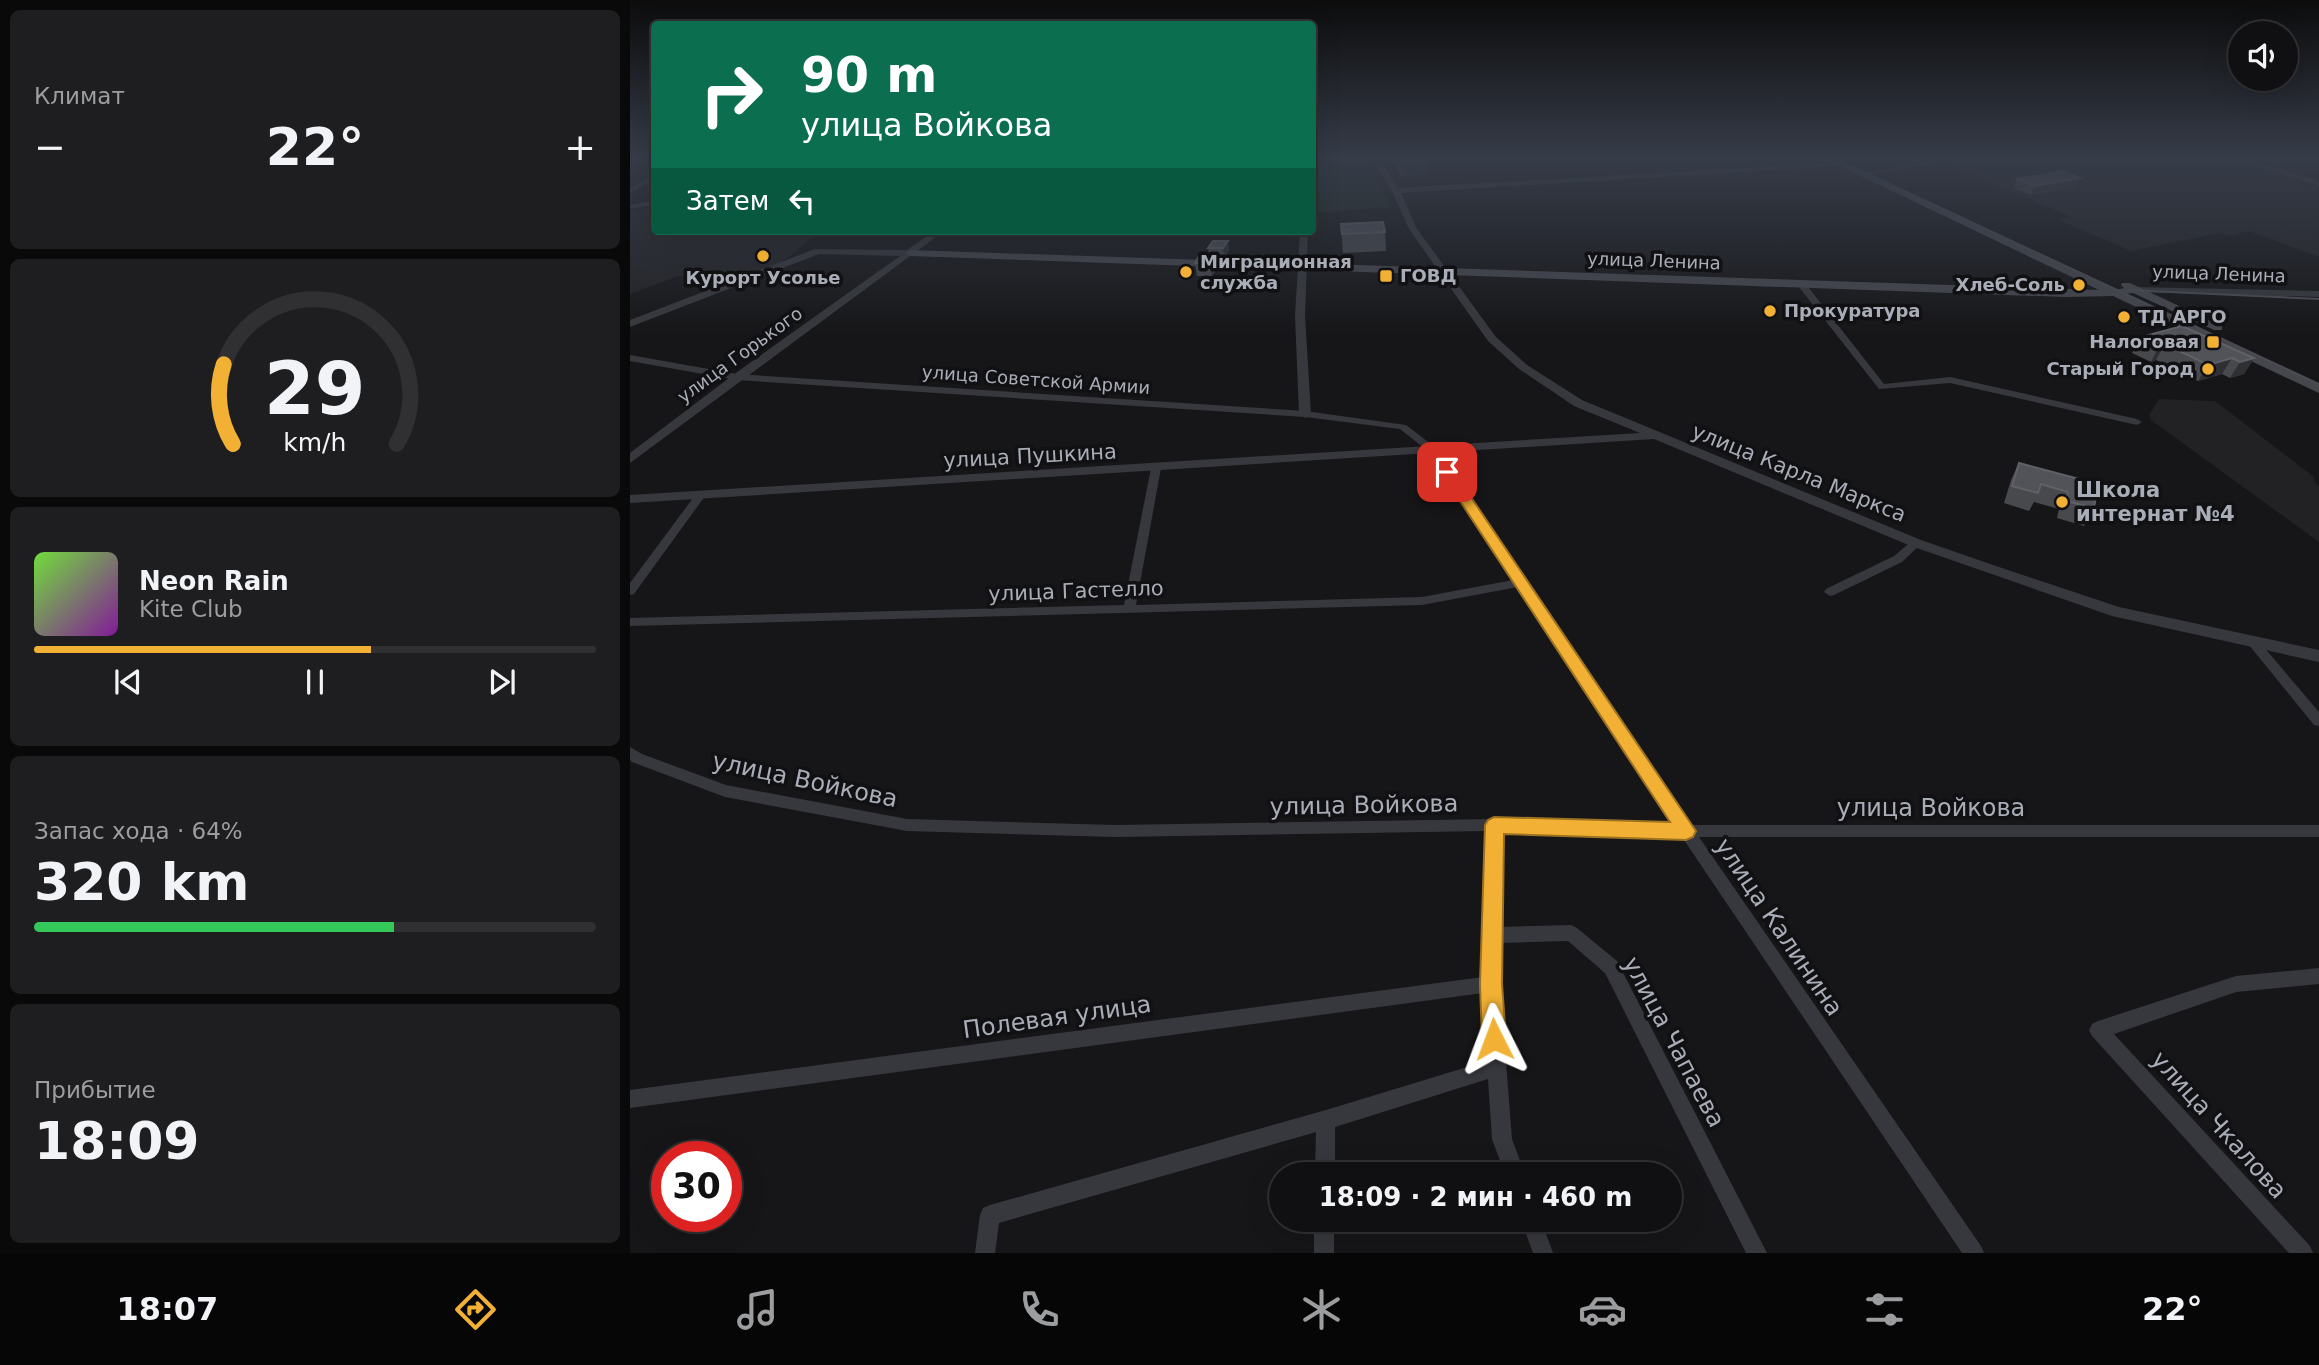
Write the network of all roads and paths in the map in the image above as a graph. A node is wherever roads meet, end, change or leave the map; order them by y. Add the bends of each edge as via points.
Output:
1 (1408, 217) edge
2 (1960, 217) edge
3 (1969, 217) edge
4 (935, 235) edge
5 (1304, 235) edge
6 (910, 253) junction
7 (1301, 266) junction
8 (1443, 271) junction
9 (1802, 285) junction
10 (2135, 289) junction
11 (2116, 293) junction
12 (2319, 294) edge
13 (630, 324) edge
14 (630, 358) edge
15 (2319, 376) edge
16 (737, 377) junction
17 (2319, 389) edge
18 (1305, 414) junction
19 (2137, 422) dead end
20 (1654, 436) junction
21 (1564, 441) junction
22 (1433, 450) junction
23 (630, 459) edge
24 (1232, 463) junction
25 (1197, 466) joint
26 (1156, 468) junction
27 (700, 496) junction
28 (630, 499) edge
29 (1916, 543) junction
30 (1522, 582) junction
31 (630, 591) edge
32 (1830, 592) dead end
33 (1129, 609) junction
34 (630, 622) edge
35 (2253, 642) junction
36 (2319, 656) edge
37 (2319, 721) edge
38 (632, 758) edge
39 (1494, 825) junction
40 (1686, 831) junction
41 (2319, 831) edge
42 (1493, 935) junction
43 (2319, 976) edge
44 (1491, 984) junction
45 (1496, 1067) junction
46 (630, 1098) edge
47 (1325, 1120) junction
48 (1325, 1162) edge
49 (1511, 1162) edge
50 (1324, 1232) edge
51 (1535, 1232) edge
52 (985, 1253) edge
53 (1324, 1253) edge
54 (1543, 1253) edge
55 (1757, 1253) edge
56 (1974, 1253) edge
57 (2303, 1253) edge

1 - 8 street, улица Карла Маркса
2 - 11 main road
3 - 10 main road
4 - 6 street, улица Горького
5 - 7 street
6 - 7 main road, улица Ленина
6 - 13 street, улица Ленина via 818,251
6 - 16 street, улица Горького
7 - 8 main road, улица Ленина
7 - 18 street
8 - 9 main road, улица Ленина
8 - 20 street, улица Карла Маркса via 1492,340 1523,367 1578,402
9 - 11 main road, улица Ленина
9 - 19 street via 1882,387 1950,380
10 - 11 main road, улица Ленина
10 - 12 street, улица Ленина
10 - 15 main road
11 - 17 main road
14 - 16 street, улица Советской Армии
16 - 18 street, улица Советской Армии
16 - 23 street, улица Горького
18 - 22 street, улица Советской Армии via 1403,427
20 - 21 street
20 - 22 street
20 - 29 street, улица Карла Маркса
21 - 22 street
21 - 24 street
22 - 24 street
22 - 30 street, улица Калинина
24 - 25 street
25 - 26 street, улица Пушкина
26 - 27 street, улица Пушкина
26 - 33 street
27 - 28 street, улица Пушкина
27 - 31 street
29 - 32 street via 1898,558
29 - 35 street, улица Карла Маркса via 2117,612
30 - 33 street, улица Гастелло via 1422,601
30 - 40 street, улица Калинина
33 - 34 street, улица Гастелло
35 - 36 street, улица Карла Маркса
35 - 37 street
38 - 39 street, улица Войкова via 725,791 907,825 1115,831
39 - 40 street, улица Войкова
39 - 42 street
40 - 41 street, улица Войкова
40 - 56 street, улица Калинина
42 - 44 street
42 - 55 street, улица Чапаева via 1571,933 1611,967
43 - 57 street, улица Чкалова via 2236,984 2098,1030
44 - 45 street
44 - 46 street, Полевая улица
45 - 47 street
45 - 49 street via 1502,1139
47 - 48 street
47 - 52 street via 990,1215
50 - 53 street
51 - 54 street

